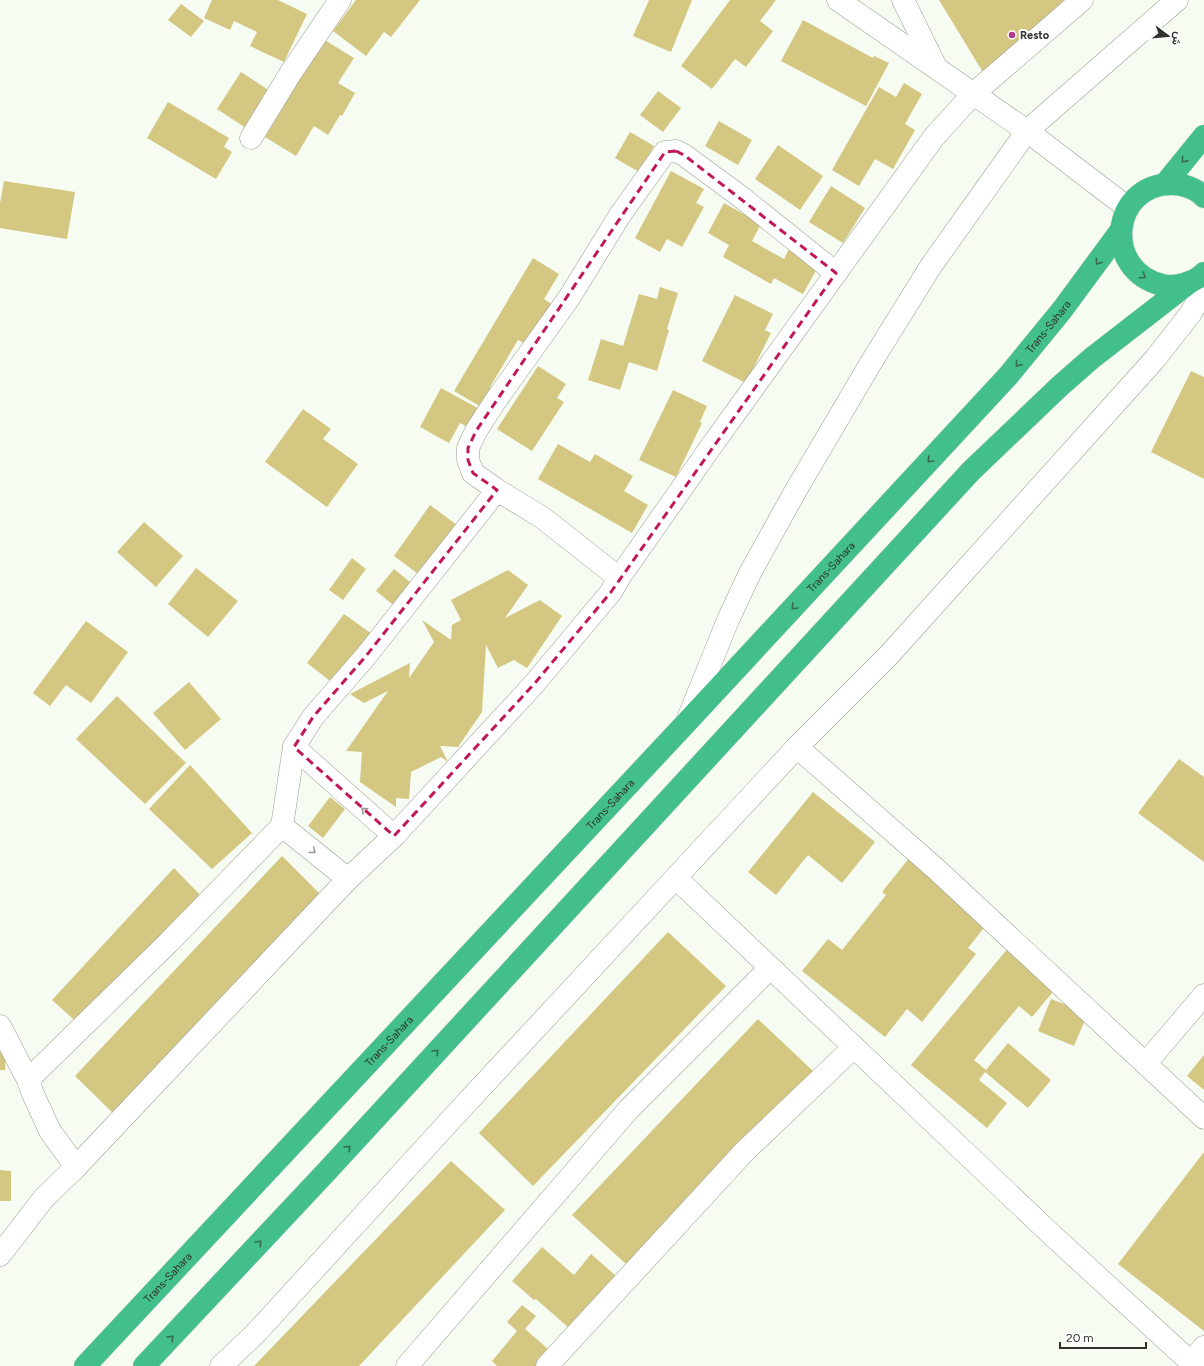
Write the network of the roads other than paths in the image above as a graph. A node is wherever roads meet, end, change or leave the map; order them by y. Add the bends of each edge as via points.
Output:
1 (340, 0) edge
2 (838, 0) edge
3 (903, 0) edge
4 (1082, 0) edge
5 (1177, 0) edge
6 (938, 70) junction
7 (973, 94) junction
8 (1027, 131) junction
9 (1204, 136) edge
10 (250, 138) dead end
11 (1165, 184) junction
12 (1204, 197) edge
13 (1128, 208) junction
14 (1121, 230) junction
15 (836, 273) junction
16 (1199, 282) edge
17 (497, 490) junction
18 (619, 578) junction
19 (687, 722) junction
20 (797, 747) junction
21 (294, 748) junction
22 (282, 826) junction
23 (394, 836) junction
24 (676, 878) junction
25 (348, 879) junction
26 (770, 968) junction
27 (1204, 995) edge
28 (0, 1026) edge
29 (854, 1047) junction
30 (1146, 1063) junction
31 (28, 1080) junction
32 (1204, 1118) edge
33 (76, 1167) junction
34 (0, 1255) edge
35 (1197, 1358) edge
36 (86, 1366) edge
37 (144, 1366) edge
38 (221, 1366) edge
39 (407, 1366) edge
40 (547, 1366) edge

1 - 10 street
2 - 6 street
3 - 6 street
4 - 7 street
5 - 8 street
6 - 7 street
7 - 8 street
7 - 15 street via 934,137
8 - 13 street
8 - 19 street via 931,266 796,490 728,620
9 -> 11 highway
11 - 12 highway via 1178,184 1190,188
11 - 13 highway via 1144,192 1134,199
13 - 14 highway
14 -> 16 highway via 1125,256 1141,276 1164,286
14 -> 19 highway, Trans-Sahara via 1062,310 1008,376
15 - 17 street via 684,155 676,151 665,152 620,215 569,298 496,400 468,448 468,460 473,473
15 - 18 street
16 - 20 street via 1191,313 1155,359 889,655
37 -> 16 highway via 971,471 1060,386 1120,335
17 - 18 street via 543,518
17 - 21 street via 366,656 313,717
18 - 23 street via 611,592 535,683
19 - 36 highway, Trans-Sahara
20 - 24 street
20 - 30 street via 936,869
21 - 22 street
23 -> 21 street
22 -> 25 street
22 - 31 street
23 - 25 street
24 - 26 street
24 - 38 street via 255,1334
25 - 33 street
26 - 29 street
26 - 39 street via 629,1109
27 - 30 street
28 - 31 street
29 - 35 street via 1053,1236
29 - 40 street via 744,1152
30 - 32 street
31 - 33 street via 50,1131
33 - 34 street via 44,1198

